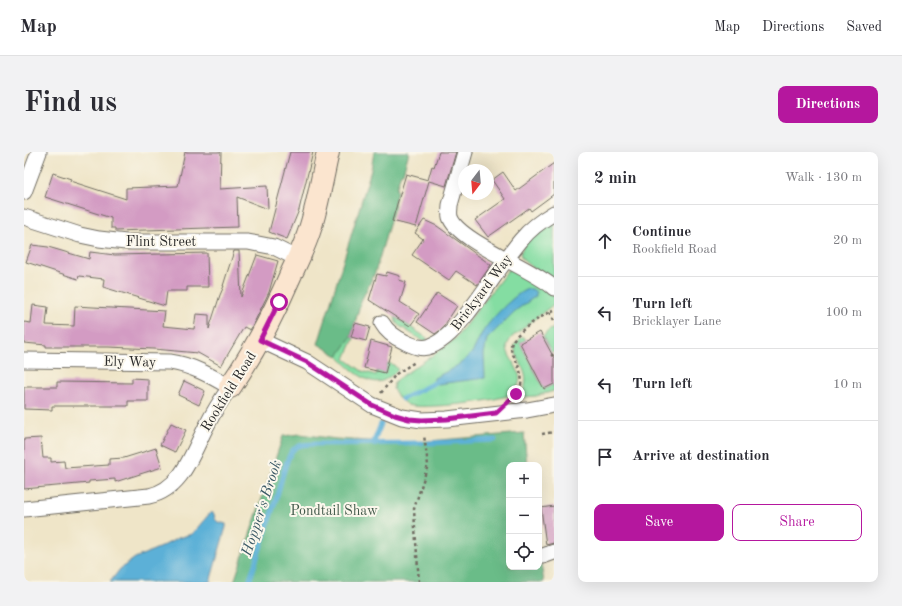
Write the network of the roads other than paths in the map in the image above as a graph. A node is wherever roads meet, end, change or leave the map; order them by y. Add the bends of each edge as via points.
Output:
1 (38, 152) edge
2 (328, 152) edge
3 (466, 152) edge
4 (24, 192) edge
5 (554, 213) edge
6 (24, 217) edge
7 (298, 259) junction
8 (507, 259) junction
9 (554, 288) edge
10 (382, 323) dead end
11 (260, 340) junction
12 (24, 360) edge
13 (230, 386) junction
14 (554, 405) edge
15 (24, 509) edge

1 - 4 street
2 - 7 street, Rookfield Road via 310,227
3 - 8 street via 450,204 450,218 467,236
5 - 8 street, Brickyard Way via 526,234
6 - 7 street, Flint Street via 74,234 99,239 126,242 248,242 274,247
7 - 11 street, Rookfield Road via 277,309
8 - 9 street via 542,278
8 - 10 street, Brickyard Way via 454,329 430,347 410,345 385,328
11 - 13 street, Rookfield Road
11 - 14 street via 307,362 372,405 402,417 422,420 447,419
12 - 13 street, Ely Way via 180,363
13 - 15 street, Rookfield Road via 186,466 167,489 149,496

